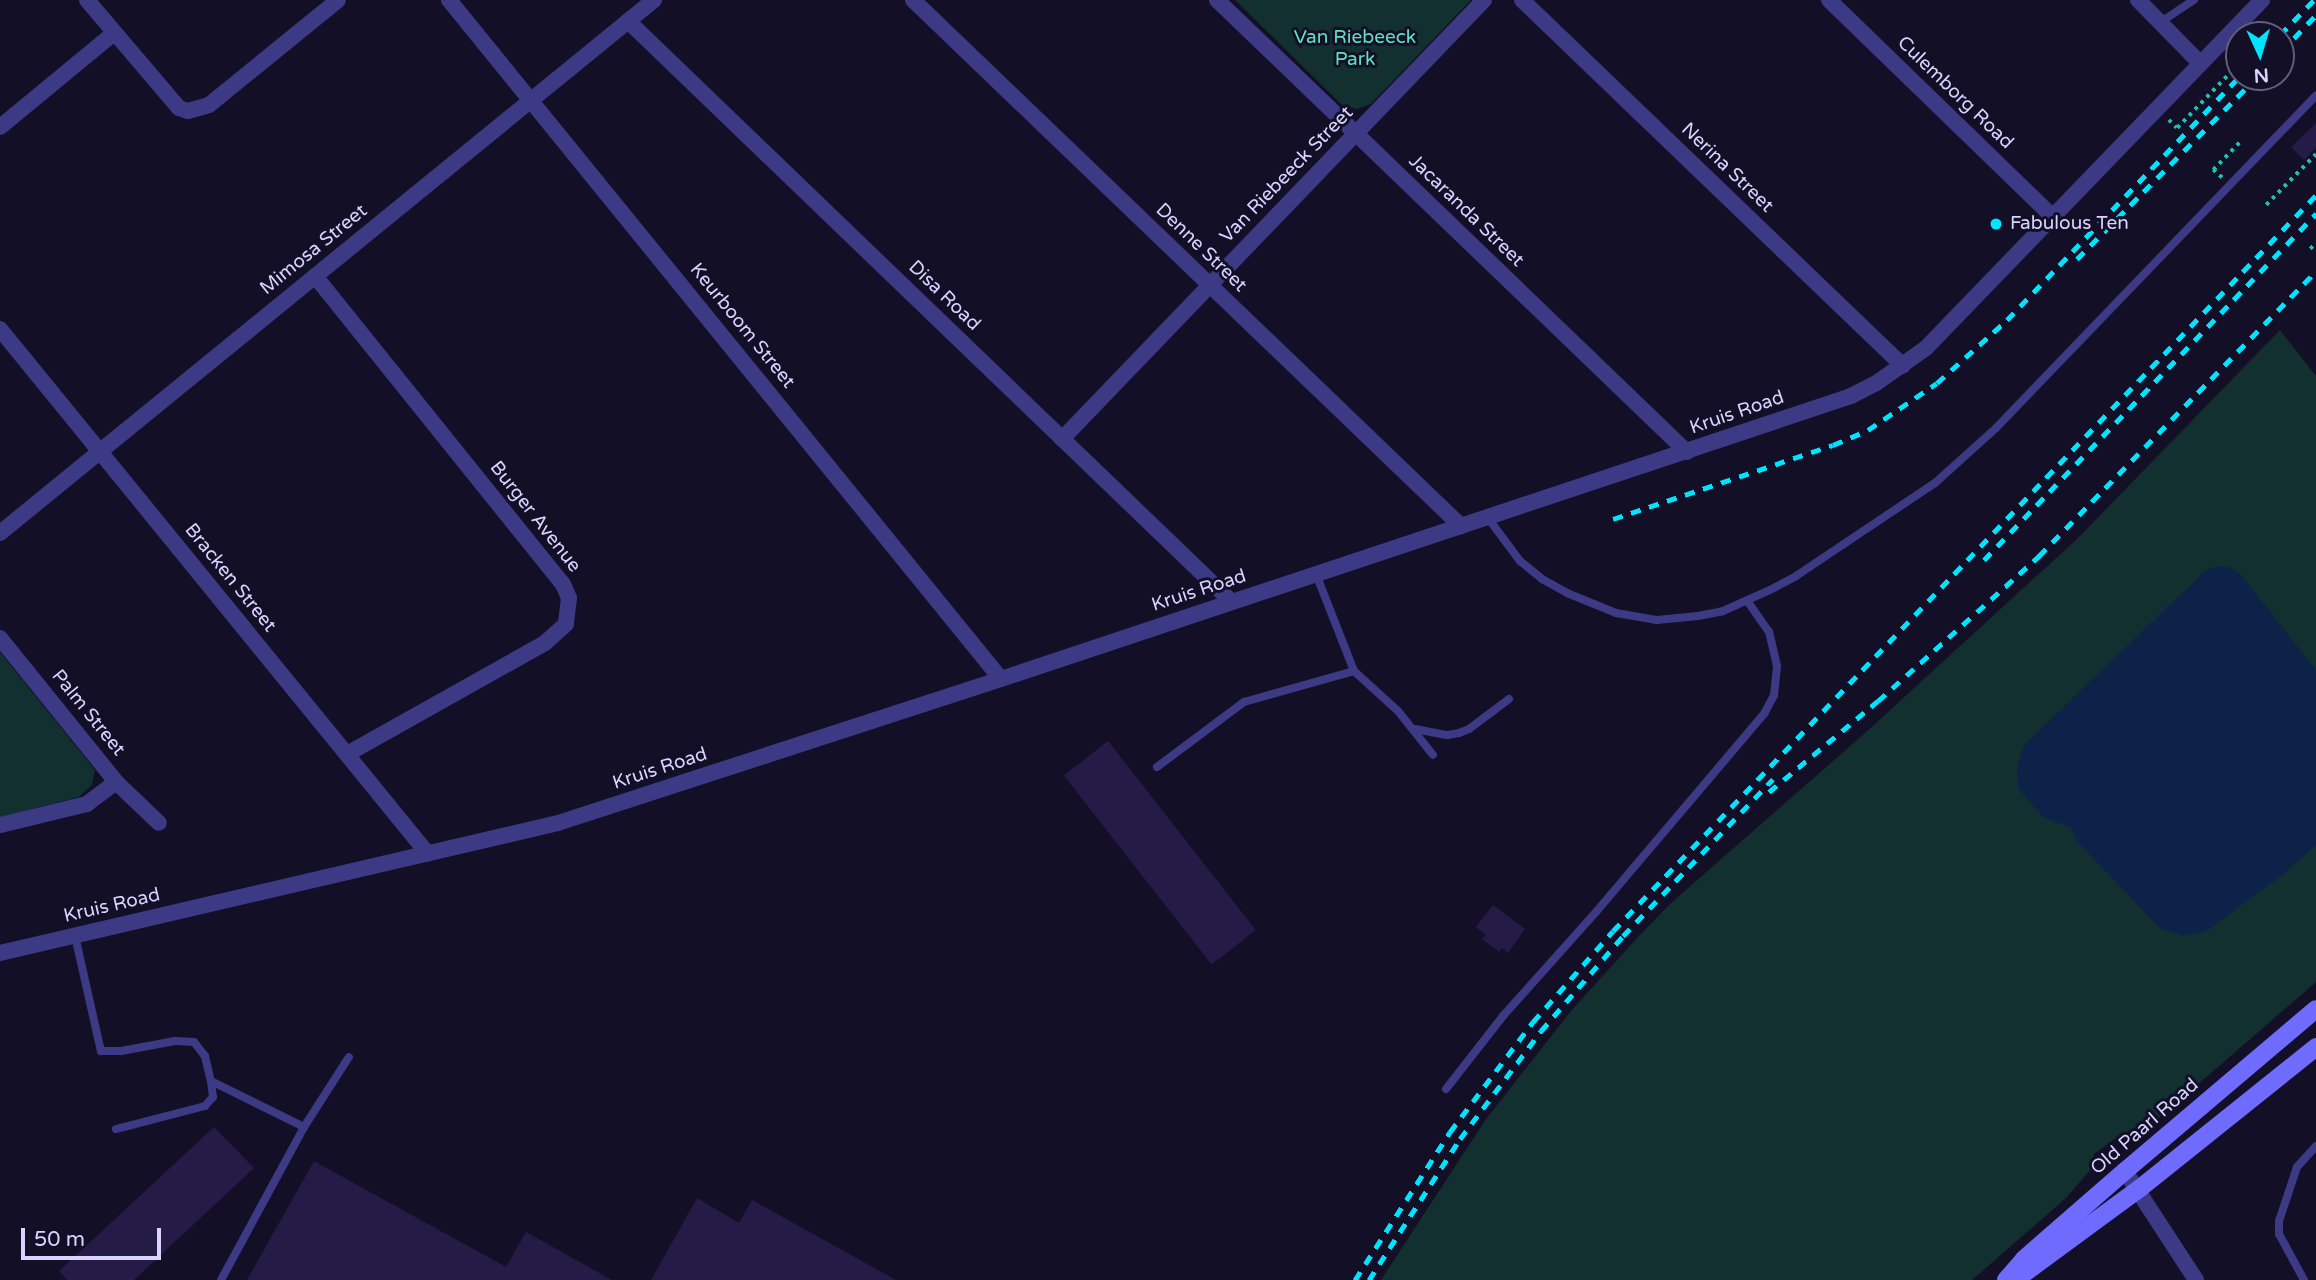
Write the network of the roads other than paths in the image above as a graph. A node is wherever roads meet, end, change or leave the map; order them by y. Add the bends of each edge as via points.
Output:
1 (87, 0) edge
2 (338, 0) edge
3 (449, 0) edge
4 (654, 0) edge
5 (913, 0) edge
6 (1217, 0) edge
7 (1485, 0) edge
8 (1522, 0) edge
9 (1829, 0) edge
10 (2138, 0) edge
11 (2192, 0) edge
12 (2262, 0) edge
13 (628, 21) junction
14 (2161, 22) junction
15 (114, 33) junction
16 (2200, 63) junction
17 (2316, 96) edge
18 (531, 100) junction
19 (0, 127) edge
20 (1355, 134) junction
21 (2052, 216) junction
22 (315, 276) junction
23 (1210, 285) junction
24 (0, 329) edge
25 (1903, 366) junction
26 (1062, 439) junction
27 (100, 452) junction
28 (1687, 452) junction
29 (1488, 518) junction
30 (1461, 526) junction
31 (0, 533) edge
32 (1316, 574) junction
33 (1747, 601) junction
34 (1232, 602) junction
35 (0, 638) edge
36 (1354, 671) junction
37 (1001, 680) junction
38 (1509, 699) dead end
39 (1415, 729) junction
40 (347, 754) junction
41 (1433, 755) dead end
42 (1157, 767) dead end
43 (116, 782) junction
44 (159, 823) dead end
45 (0, 825) edge
46 (428, 854) junction
47 (75, 936) junction
48 (0, 953) edge
49 (2316, 1009) edge
50 (2316, 1047) edge
51 (349, 1058) dead end
52 (211, 1081) junction
53 (1446, 1089) dead end
54 (304, 1128) junction
55 (116, 1129) dead end
56 (2316, 1146) edge
57 (2125, 1171) junction
58 (2139, 1189) junction
59 (222, 1280) edge
60 (2006, 1280) edge
61 (2015, 1280) edge
62 (2196, 1280) edge
63 (2304, 1280) edge

1 - 15 street
2 - 15 street via 198,111 179,108
3 - 18 street, Keurboom Street
4 - 13 street, Mimosa Street
5 - 23 street, Denne Street
6 - 20 street, Jacaranda Street
7 - 20 street, Van Riebeeck Street
8 - 25 street, Nerina Street
9 - 21 street, Culemborg Road
10 - 14 street
11 - 14 lane
12 - 16 street, Kruis Road
13 - 18 street, Mimosa Street
13 - 26 street, Disa Road
14 - 16 street
15 - 19 street
16 - 21 street, Kruis Road
17 - 33 lane via 1996,428 1935,483 1796,576
18 - 22 street, Mimosa Street
18 - 37 street, Keurboom Street
20 - 23 street, Van Riebeeck Street
20 - 28 street, Jacaranda Street
21 - 25 street, Kruis Road via 1951,323
22 - 27 street, Mimosa Street
22 - 40 street, Burger Avenue via 564,584 569,598 566,624 545,643
23 - 26 street, Van Riebeeck Street
23 - 30 street, Denne Street
24 - 27 street, Bracken Street
25 - 28 street, Kruis Road via 1851,396
26 - 34 street, Disa Road
27 - 31 street, Mimosa Street
27 - 40 street, Bracken Street
28 - 29 street, Kruis Road
29 - 30 street, Kruis Road
29 - 33 lane via 1520,561 1542,579 1616,613 1675,619 1723,611
30 - 32 street, Kruis Road
32 - 34 street, Kruis Road
32 - 36 lane
33 - 53 lane via 1769,632 1777,666 1777,686 1764,714 1503,1016
34 - 37 street, Kruis Road
35 - 43 street, Palm Street
36 - 39 lane
36 - 42 lane via 1244,702
37 - 46 street, Kruis Road via 591,813
38 - 39 lane via 1459,733
39 - 41 lane
40 - 46 street, Bracken Street
43 - 44 street
43 - 45 street, Palm Street via 79,807
46 - 47 street, Kruis Road
47 - 48 street, Kruis Road
47 - 52 lane via 101,1051 194,1042 205,1056
49 - 57 main road, Old Paarl Road
50 - 58 main road
51 - 54 lane
52 - 54 lane
52 - 55 lane via 213,1097 205,1106
54 - 59 lane
56 - 63 lane via 2297,1167 2279,1222 2279,1234
57 - 58 street
57 - 60 main road, Old Paarl Road
58 - 61 main road
58 - 62 street

